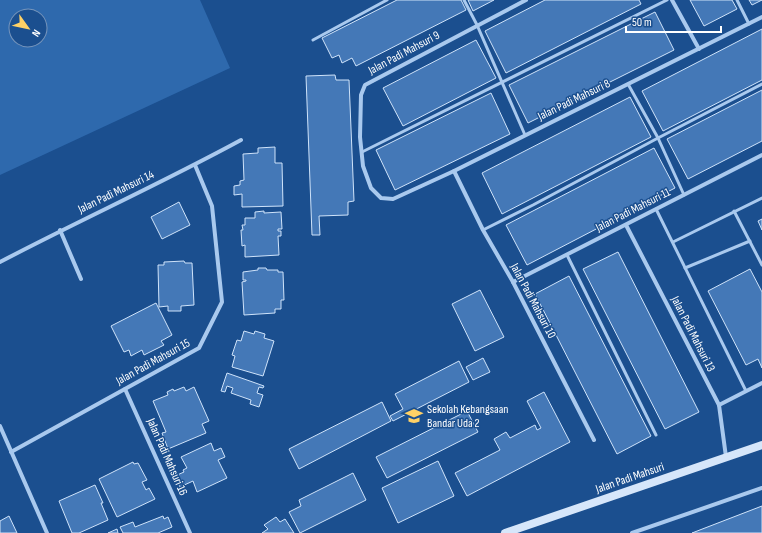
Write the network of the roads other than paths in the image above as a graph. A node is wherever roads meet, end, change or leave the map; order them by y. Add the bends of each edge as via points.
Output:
1 (386, 0) edge
2 (464, 0) edge
3 (526, 0) edge
4 (667, 0) edge
5 (672, 0) edge
6 (737, 0) edge
7 (762, 17) edge
8 (749, 24) junction
9 (476, 25) junction
10 (313, 40) dead end
11 (699, 49) junction
12 (502, 82) junction
13 (628, 84) junction
14 (762, 84) edge
15 (525, 135) junction
16 (658, 138) junction
17 (241, 140) dead end
18 (362, 152) junction
19 (762, 155) edge
20 (195, 165) junction
21 (454, 171) junction
22 (684, 195) junction
23 (762, 198) edge
24 (393, 199) joint
25 (656, 209) junction
26 (734, 211) junction
27 (626, 225) junction
28 (60, 230) junction
29 (483, 230) junction
30 (750, 241) junction
31 (673, 242) junction
32 (567, 255) junction
33 (0, 262) edge
34 (762, 265) edge
35 (685, 268) junction
36 (81, 280) dead end
37 (513, 282) junction
38 (762, 383) edge
39 (125, 389) junction
40 (746, 391) junction
41 (719, 405) junction
42 (0, 426) edge
43 (656, 435) dead end
44 (594, 440) dead end
45 (762, 445) edge
46 (11, 452) junction
47 (726, 457) junction
48 (762, 488) edge
49 (640, 532) edge
50 (47, 533) edge
51 (190, 533) edge
52 (505, 533) edge
53 (632, 533) edge

1 - 10 lane
2 - 9 lane
3 - 9 street, Jalan Padi Mahsuri 9
4 - 12 lane
5 - 11 street
6 - 8 lane
7 - 8 street, Jalan Padi Mahsuri 8
8 - 11 street, Jalan Padi Mahsuri 8
9 - 12 lane
9 - 18 street, Jalan Padi Mahsuri 9 via 365,85 361,95
11 - 13 street, Jalan Padi Mahsuri 8
12 - 15 lane
12 - 18 lane
13 - 15 street, Jalan Padi Mahsuri 8
13 - 16 lane
14 - 16 lane
15 - 21 street, Jalan Padi Mahsuri 8
16 - 22 lane
16 - 29 lane via 533,206
17 - 20 street, Jalan Padi Mahsuri 14
18 - 24 street, Jalan Padi Mahsuri 9 via 363,166 372,188 381,198
19 - 22 street, Jalan Padi Mahsuri 11
20 - 28 street, Jalan Padi Mahsuri 14
20 - 39 street, Jalan Padi Mahsuri 15 via 212,206 222,302 199,348
21 - 24 street, Jalan Padi Mahsuri 8
21 - 29 street, Jalan Padi Mahsuri 10
22 - 25 street, Jalan Padi Mahsuri 11
23 - 26 lane
25 - 27 street, Jalan Padi Mahsuri 11
25 - 31 lane
26 - 30 lane
26 - 31 lane
27 - 32 street, Jalan Padi Mahsuri 11
27 - 41 street, Jalan Padi Mahsuri 13
28 - 33 street, Jalan Padi Mahsuri 14
28 - 36 street
29 - 37 street, Jalan Padi Mahsuri 10
30 - 34 lane
30 - 35 lane
31 - 35 lane
32 - 37 street, Jalan Padi Mahsuri 11
32 - 43 lane
35 - 40 lane
37 - 44 street, Jalan Padi Mahsuri 10
38 - 40 street
39 - 46 street, Jalan Padi Mahsuri 15
39 - 51 street, Jalan Padi Mahsuri 16
40 - 41 street
41 - 47 street, Jalan Padi Mahsuri 13
42 - 46 street
45 - 47 main road, Jalan Padi Mahsuri
46 - 50 street
47 - 52 main road, Jalan Padi Mahsuri
48 - 49 street
49 - 53 street

